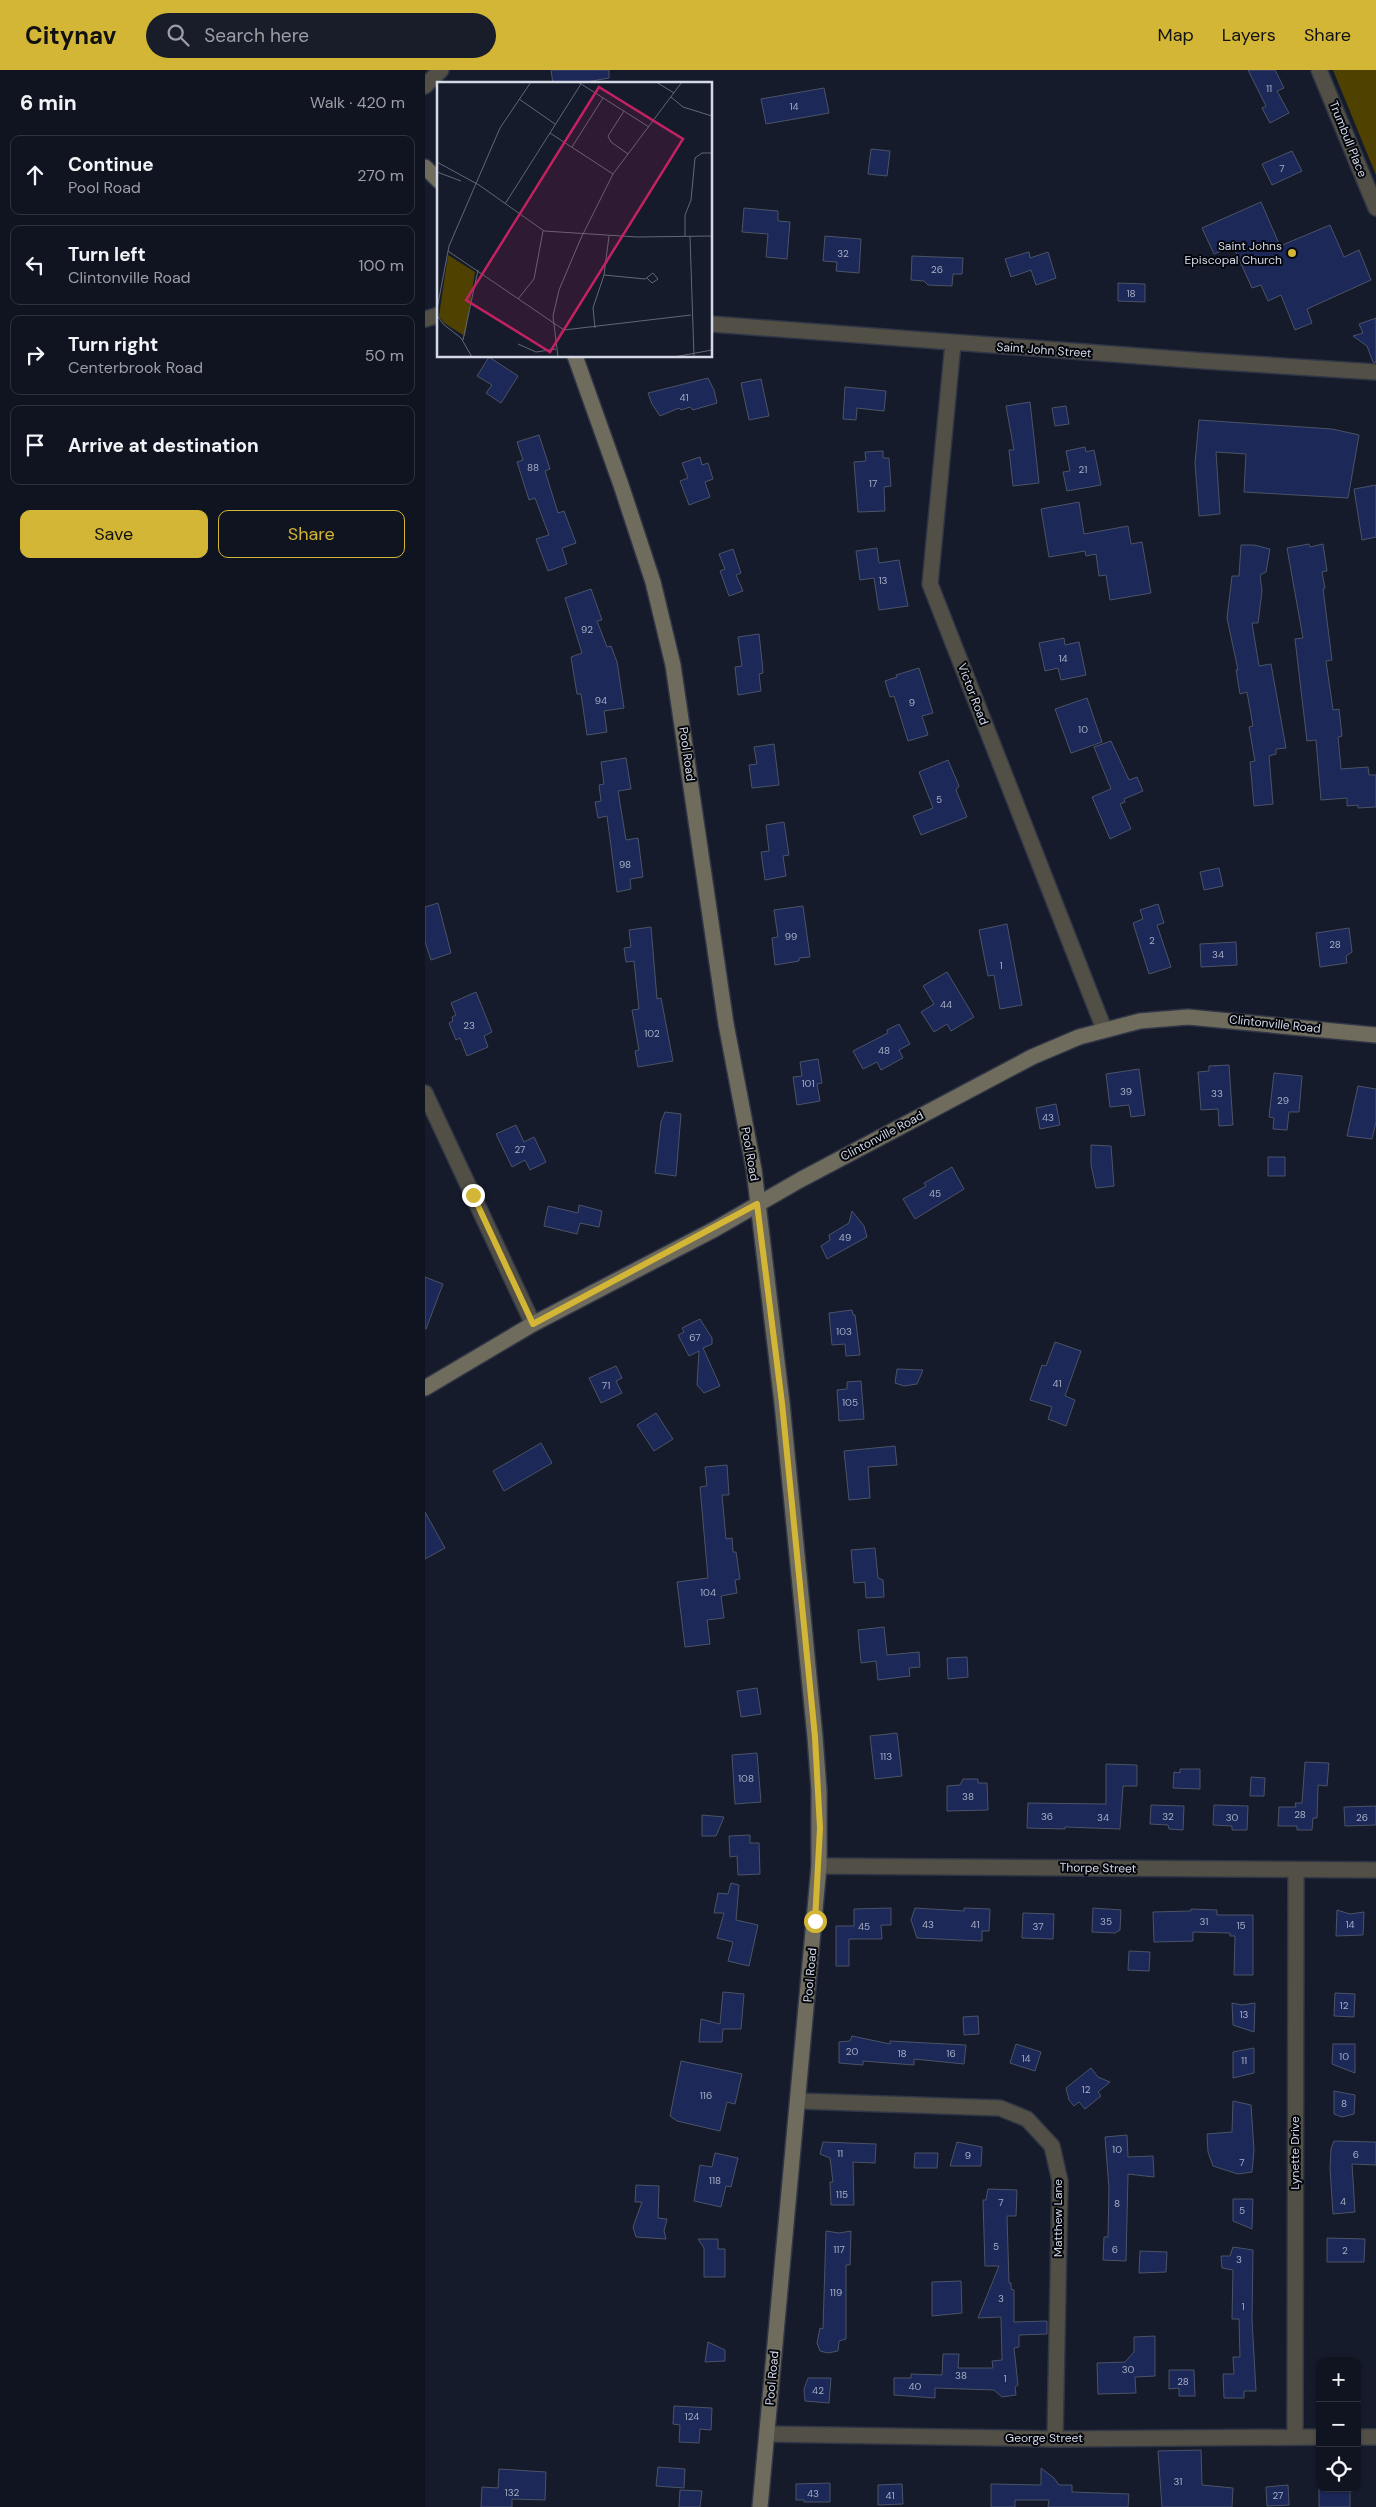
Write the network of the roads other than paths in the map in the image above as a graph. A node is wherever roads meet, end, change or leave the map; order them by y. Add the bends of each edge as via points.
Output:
1 (441, 70) edge
2 (1319, 70) edge
3 (425, 86) edge
4 (425, 167) edge
5 (437, 179) edge
6 (1376, 208) edge
7 (713, 324) edge
8 (953, 343) junction
9 (576, 358) edge
10 (1376, 372) edge
11 (1104, 1029) junction
12 (1376, 1035) edge
13 (425, 1093) edge
14 (757, 1204) junction
15 (533, 1324) junction
16 (425, 1388) edge
17 (819, 1866) junction
18 (1296, 1870) junction
19 (1376, 1870) edge
20 (799, 2100) junction
21 (767, 2434) junction
22 (1295, 2436) junction
23 (1316, 2437) edge
24 (1361, 2437) edge
25 (1376, 2437) edge
26 (1055, 2439) junction
27 (761, 2507) edge

1 - 3 street
2 - 6 street, Trumbull Place
4 - 5 street
7 - 8 street, Saint John Street
8 - 10 street, Saint John Street
8 - 11 street, Victor Road via 929,584
9 - 14 street, Pool Road via 621,485 665,628
11 - 12 street, Clintonville Road via 1154,1019 1187,1017
11 - 14 street, Clintonville Road via 1032,1057
13 - 15 street
14 - 15 street, Clintonville Road
14 - 17 street, Pool Road via 782,1403 815,1737
15 - 16 street, Clintonville Road
17 - 18 street, Thorpe Street
17 - 20 street, Pool Road
18 - 19 street, Thorpe Street
18 - 22 street, Lynette Drive
20 - 21 street, Pool Road
20 - 26 street, Matthew Lane via 1000,2108 1027,2119 1052,2146 1060,2181
21 - 26 street, George Street
21 - 27 street, Pool Road
22 - 23 street, George Street
22 - 26 street, George Street
24 - 25 street

